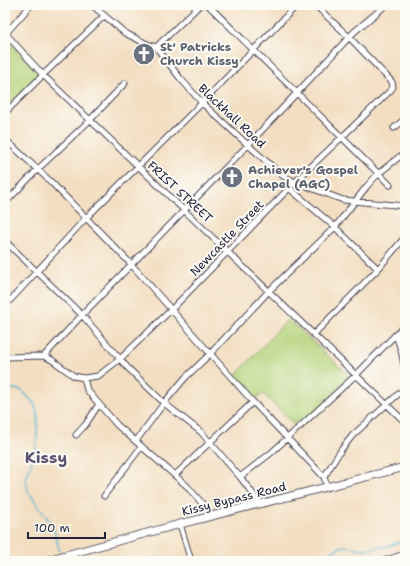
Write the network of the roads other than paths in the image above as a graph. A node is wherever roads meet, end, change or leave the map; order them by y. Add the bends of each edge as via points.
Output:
1 (31, 5) edge
2 (92, 5) edge
3 (200, 5) edge
4 (208, 5) edge
5 (297, 5) edge
6 (315, 5) edge
7 (386, 5) edge
8 (104, 16) junction
9 (6, 36) edge
10 (349, 38) junction
11 (156, 47) junction
12 (254, 50) junction
13 (42, 75) junction
14 (125, 83) dead end
15 (297, 94) junction
16 (202, 103) junction
17 (5, 113) edge
18 (405, 119) edge
19 (90, 120) junction
20 (394, 128) dead end
21 (342, 137) junction
22 (5, 138) edge
23 (248, 145) junction
24 (399, 157) dead end
25 (138, 166) junction
26 (38, 169) junction
27 (378, 174) junction
28 (295, 182) junction
29 (390, 185) dead end
30 (289, 188) junction
31 (355, 202) junction
32 (5, 203) edge
33 (405, 206) edge
34 (184, 209) junction
35 (86, 218) junction
36 (335, 227) junction
37 (405, 237) edge
38 (5, 241) edge
39 (228, 252) junction
40 (131, 264) junction
41 (378, 269) junction
42 (38, 272) junction
43 (268, 292) junction
44 (5, 306) edge
45 (171, 310) junction
46 (82, 315) junction
47 (405, 325) edge
48 (314, 334) junction
49 (396, 335) junction
50 (210, 354) junction
51 (44, 356) junction
52 (5, 357) edge
53 (120, 359) junction
54 (405, 370) edge
55 (356, 375) junction
56 (84, 378) junction
57 (405, 388) edge
58 (253, 402) junction
59 (164, 403) junction
60 (99, 404) junction
61 (387, 405) junction
62 (405, 422) edge
63 (76, 435) dead end
64 (287, 438) junction
65 (136, 441) junction
66 (210, 442) junction
67 (141, 446) junction
68 (405, 467) edge
69 (175, 475) junction
70 (240, 477) junction
71 (324, 477) junction
72 (327, 486) junction
73 (104, 496) dead end
74 (260, 503) junction
75 (213, 516) junction
76 (180, 524) junction
77 (405, 554) edge
78 (44, 561) edge
79 (190, 561) edge
80 (383, 561) edge

1 - 9 street, FRIST STREET
2 - 8 street, Blackhall Road
3 - 11 street
4 - 12 street
5 - 12 street
6 - 10 street, Newcastle Street
7 - 10 street
8 - 11 street, Blackhall Road via 125,33
8 - 13 street
9 - 13 street, FRIST STREET
10 - 15 street
10 - 21 street, Newcastle Street via 393,84 390,91
11 - 16 street, Blackhall Road
12 - 15 street
12 - 16 street
13 - 17 street
13 - 19 street, FRIST STREET
14 - 19 street
15 - 21 street
15 - 23 street
16 - 23 street, Blackhall Road
16 - 25 street
18 - 20 street
19 - 25 street, FRIST STREET
19 - 26 street
21 - 27 street
21 - 28 street, Newcastle Street
22 - 26 street
23 - 28 street, Blackhall Road via 283,176
23 - 34 street
24 - 27 street
25 - 34 street, FRIST STREET
25 - 35 street
26 - 32 street
26 - 35 street
27 - 29 street
27 - 31 street
28 - 30 street, Newcastle Street
28 - 31 street, Blackhall Road via 330,196
30 - 36 street
30 - 39 street, Newcastle Street
31 - 33 street, Blackhall Road
31 - 36 street
34 - 39 street, FRIST STREET
34 - 40 street
35 - 40 street
35 - 42 street
36 - 41 street
36 - 43 street
37 - 41 street
38 - 42 street
39 - 43 street, FRIST STREET
39 - 45 street, Newcastle Street
40 - 45 street
40 - 46 street
41 - 48 street
42 - 44 street
42 - 46 street
43 - 48 street, FRIST STREET
43 - 50 street
45 - 50 street
45 - 53 street, Newcastle Street
46 - 51 street
46 - 53 street
47 - 49 street
48 - 55 street, FRIST STREET
49 - 54 street
49 - 55 street
50 - 58 street
50 - 59 street
51 - 52 street
51 - 56 street via 74,376
53 - 56 street, Newcastle Street via 98,376
53 - 59 street
55 - 61 street, FRIST STREET
55 - 64 street
56 - 60 street via 87,390
57 - 61 street
58 - 64 street
58 - 66 street
59 - 65 street
59 - 66 street
60 - 63 street
60 - 65 street via 117,425
61 - 62 street, FRIST STREET
61 - 71 street via 353,435
64 - 70 street
64 - 71 street
65 - 67 street
66 - 69 street
66 - 70 street
67 - 69 street
67 - 73 street
68 - 72 main road, Kissy Bypass Road
69 - 75 street
70 - 74 street
71 - 72 street
72 - 74 main road, Kissy Bypass Road
74 - 75 main road, Kissy Bypass Road
75 - 76 main road, Kissy Bypass Road
76 - 78 main road, Kissy Bypass Road
76 - 79 street
77 - 80 street

